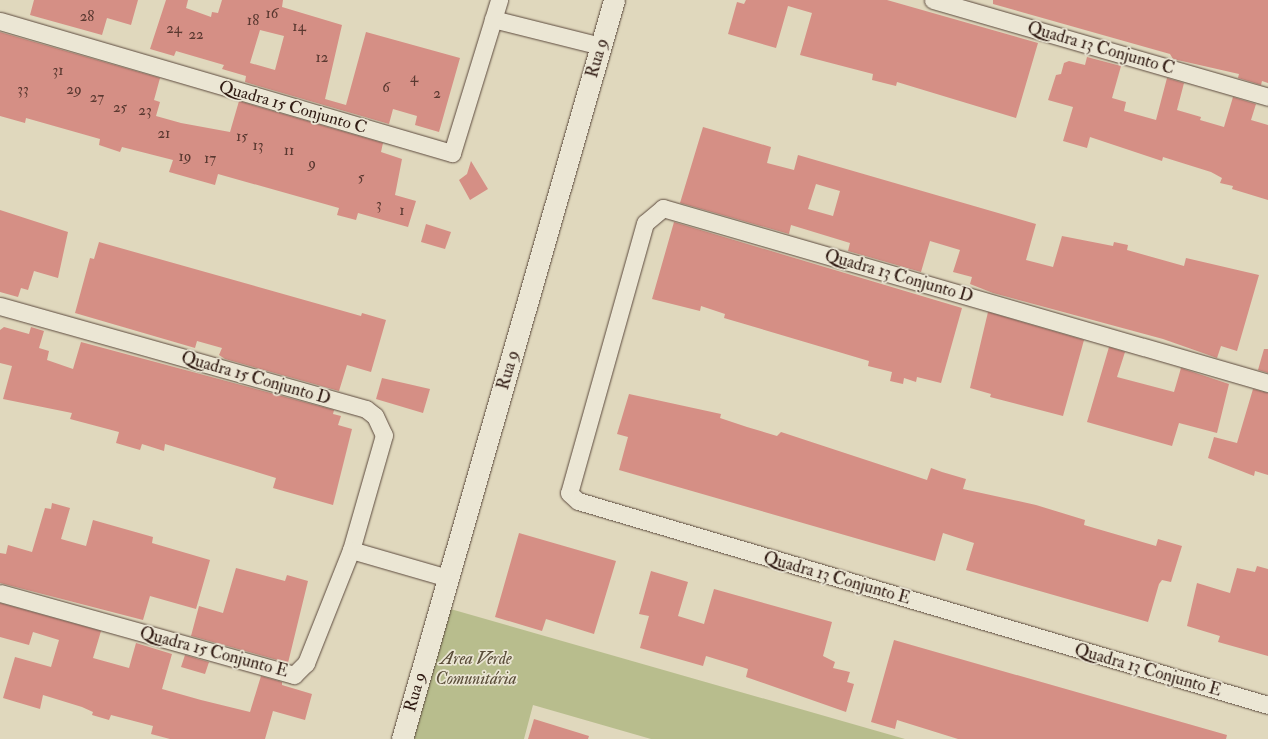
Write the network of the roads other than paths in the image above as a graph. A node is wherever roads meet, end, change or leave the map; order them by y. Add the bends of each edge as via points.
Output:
1 (499, 0) edge
2 (614, 0) edge
3 (933, 0) edge
4 (493, 19) junction
5 (0, 20) edge
6 (601, 46) junction
7 (1268, 97) edge
8 (0, 306) edge
9 (612, 332) joint
10 (1268, 383) edge
11 (351, 550) junction
12 (448, 578) junction
13 (0, 593) edge
14 (1268, 705) edge
15 (402, 739) edge

1 - 4 street
2 - 6 street, Rua 9
3 - 7 street, Quadra 13 Conjunto C
4 - 5 street, Quadra 15 Conjunto C via 452,153
4 - 6 street
6 - 12 street, Rua 9
8 - 11 street, Quadra 15 Conjunto D via 366,409 380,424 384,445
9 - 10 street, Quadra 13 Conjunto D via 645,223 663,208
9 - 14 street, Quadra 13 Conjunto E via 570,485 569,492 578,501
11 - 12 street
11 - 13 street, Quadra 15 Conjunto E via 306,663 294,675
12 - 15 street, Rua 9

